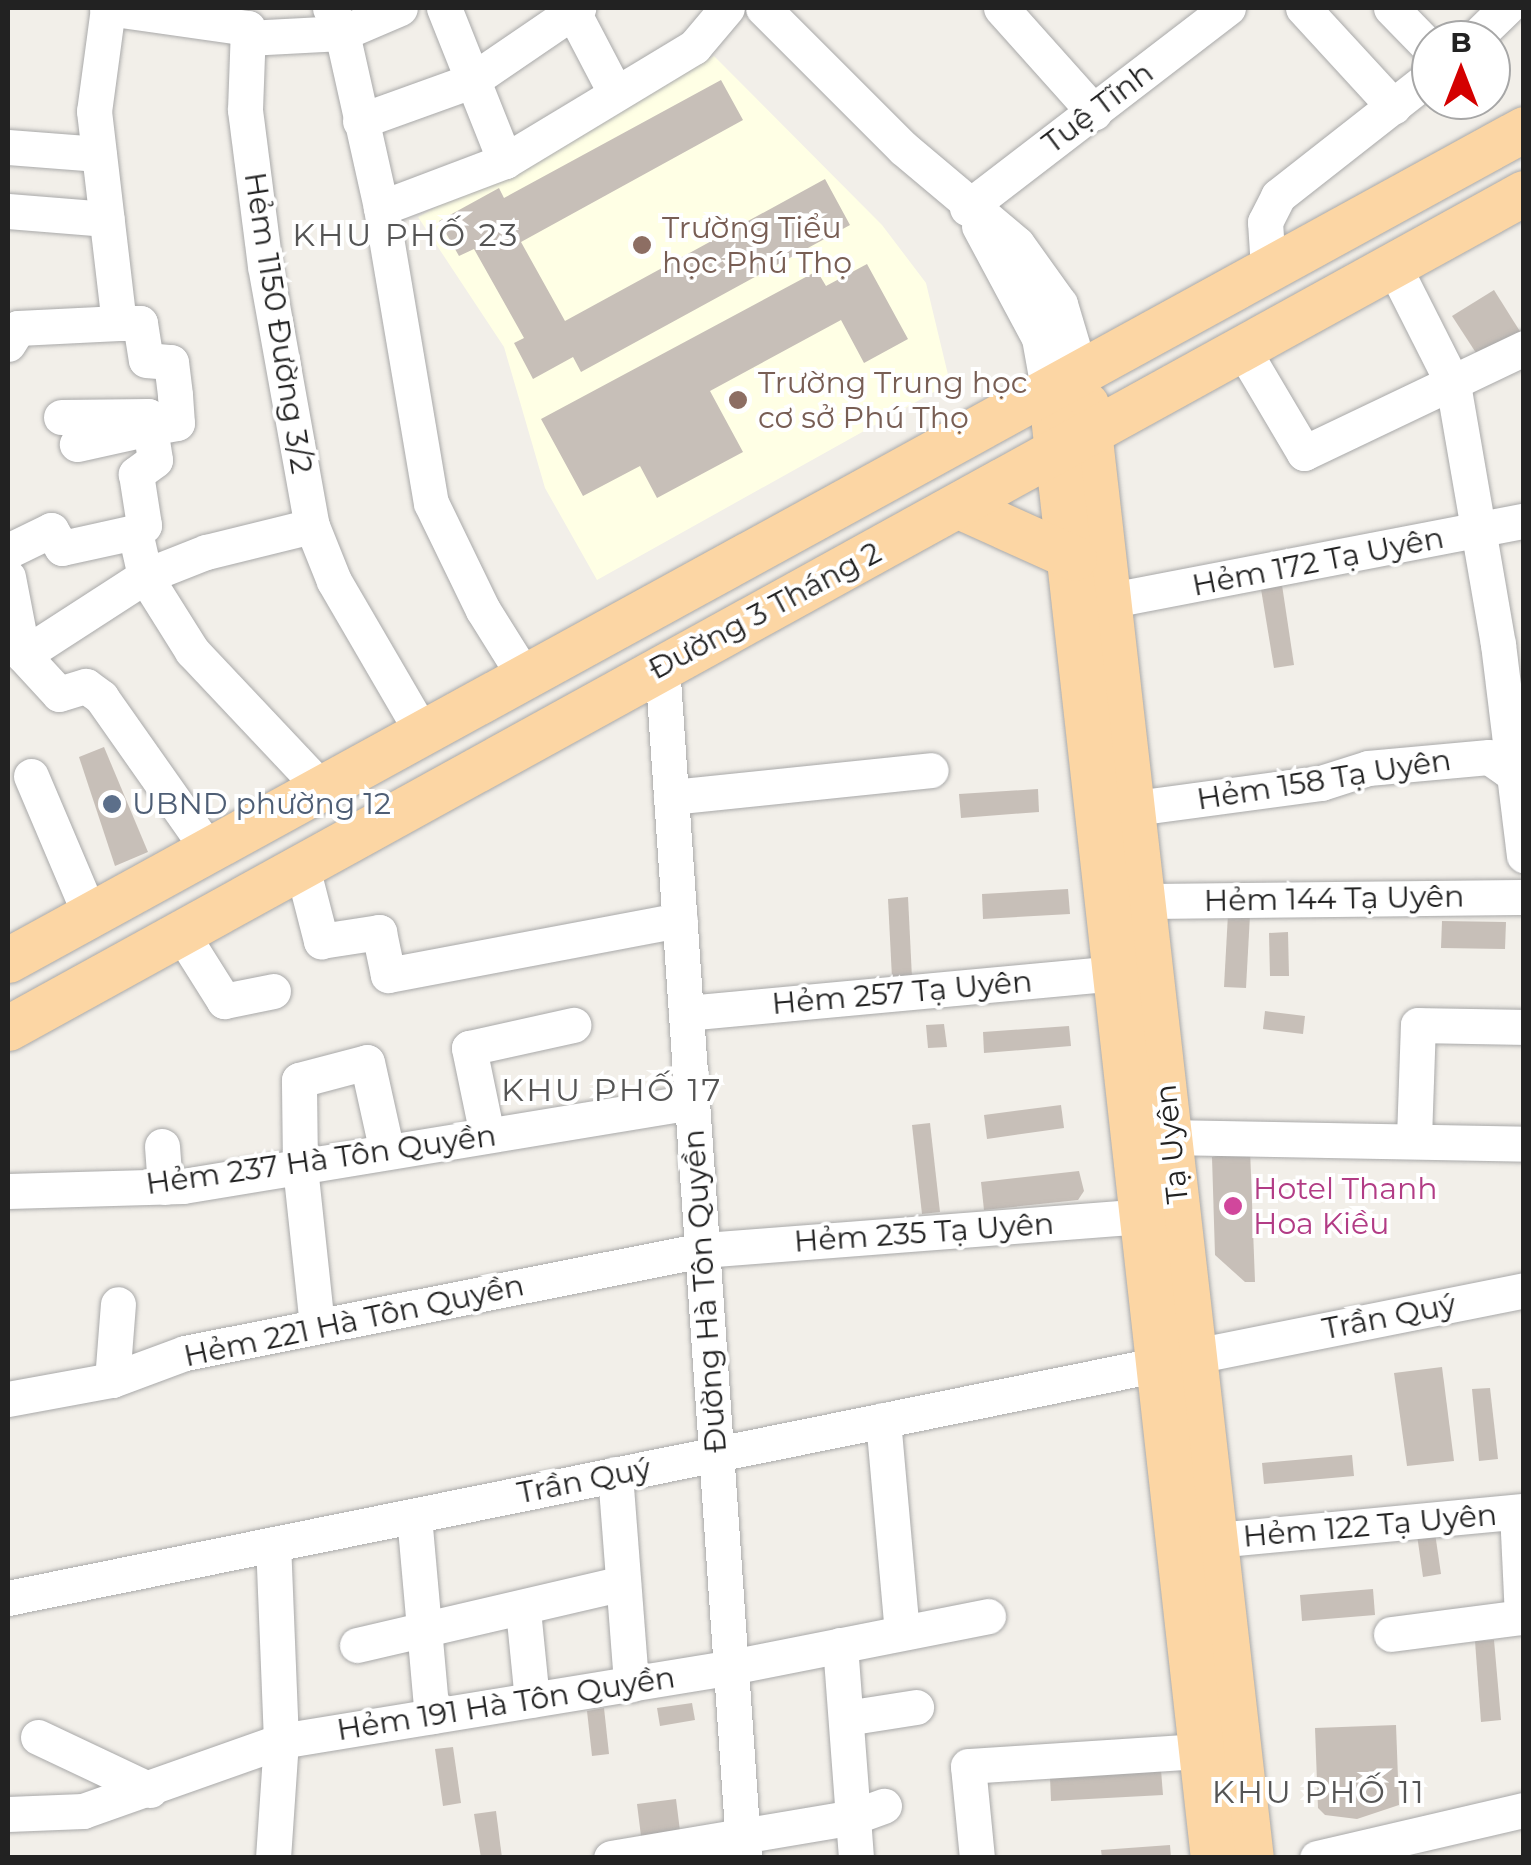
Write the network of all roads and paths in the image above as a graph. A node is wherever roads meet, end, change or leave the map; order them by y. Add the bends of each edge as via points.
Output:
1 (108, 8) edge
2 (400, 8) edge
3 (444, 8) edge
4 (727, 8) edge
5 (763, 8) edge
6 (1001, 8) edge
7 (1302, 8) edge
8 (1391, 8) edge
9 (574, 9) edge
10 (1222, 10) edge
11 (194, 14) edge
12 (336, 20) edge
13 (1411, 28) edge
14 (247, 38) junction
15 (472, 81) junction
16 (614, 92) junction
17 (1411, 93) edge
18 (1394, 107) junction
19 (1094, 112) junction
20 (360, 121) junction
21 (1524, 128) edge
22 (8, 147) edge
23 (99, 154) junction
24 (505, 160) junction
25 (1524, 194) edge
26 (381, 208) junction
27 (967, 208) junction
28 (8, 211) edge
29 (107, 219) junction
30 (1393, 265) junction
31 (1268, 268) junction
32 (120, 323) junction
33 (8, 344) edge
34 (1242, 348) junction
35 (1524, 348) edge
36 (1064, 379) junction
37 (1453, 384) junction
38 (150, 428) junction
39 (69, 430) dead end
40 (1072, 458) junction
41 (160, 505) dead end
42 (962, 507) junction
43 (1524, 522) edge
44 (312, 526) junction
45 (1477, 533) junction
46 (8, 551) edge
47 (142, 556) junction
48 (1074, 558) junction
49 (8, 578) edge
50 (1112, 600) junction
51 (636, 615) junction
52 (1511, 642) edge
53 (23, 656) junction
54 (662, 665) junction
55 (523, 674) junction
56 (422, 732) junction
57 (931, 770) dead end
58 (1516, 771) edge
59 (31, 776) dead end
60 (320, 788) junction
61 (671, 797) junction
62 (1135, 808) junction
63 (208, 849) junction
64 (1524, 856) edge
65 (302, 863) junction
66 (1524, 897) edge
67 (1145, 901) junction
68 (90, 915) junction
69 (680, 920) junction
70 (180, 931) junction
71 (8, 960) edge
72 (1118, 973) junction
73 (274, 991) dead end
74 (686, 1012) junction
75 (573, 1025) dead end
76 (1524, 1027) edge
77 (8, 1028) edge
78 (692, 1102) junction
79 (488, 1135) junction
80 (1172, 1137) junction
81 (1414, 1138) junction
82 (1524, 1144) edge
83 (162, 1146) dead end
84 (387, 1152) junction
85 (300, 1166) junction
86 (165, 1187) junction
87 (8, 1191) edge
88 (1144, 1216) junction
89 (703, 1250) junction
90 (1524, 1290) edge
91 (118, 1304) dead end
92 (317, 1326) junction
93 (1178, 1360) junction
94 (112, 1380) junction
95 (8, 1398) edge
96 (883, 1420) junction
97 (716, 1454) junction
98 (614, 1474) junction
99 (1520, 1512) edge
100 (414, 1516) junction
101 (1216, 1540) junction
102 (274, 1544) junction
103 (622, 1583) junction
104 (8, 1598) edge
105 (523, 1610) junction
106 (988, 1616) dead end
107 (902, 1632) junction
108 (424, 1633) junction
109 (1391, 1634) dead end
110 (357, 1645) dead end
111 (840, 1645) junction
112 (731, 1667) junction
113 (630, 1684) junction
114 (532, 1700) junction
115 (916, 1706) dead end
116 (432, 1716) junction
117 (846, 1718) junction
118 (38, 1737) dead end
119 (282, 1741) junction
120 (1202, 1750) junction
121 (150, 1790) junction
122 (1524, 1810) edge
123 (869, 1811) junction
124 (8, 1814) edge
125 (744, 1847) edge
126 (273, 1858) edge
127 (611, 1858) edge
128 (856, 1858) edge
129 (977, 1858) edge
130 (1213, 1858) edge
131 (1251, 1858) edge
132 (1317, 1858) edge

1 - 11 street
1 - 23 street via 94,112
2 - 12 street
3 - 15 street
4 - 16 street via 694,46
5 - 27 street
6 - 19 street
7 - 18 street
8 - 13 street
9 - 15 street
9 - 16 street
10 - 19 street, Tuệ Tĩnh
11 - 14 street via 248,28
12 - 14 street
12 - 20 street
14 - 44 street, Hẻm 1150 Đường 3/2 via 245,110 265,266
15 - 20 street
15 - 24 street
16 - 24 street
17 - 18 street
18 - 31 street via 1278,196 1265,222
19 - 27 street, Tuệ Tĩnh
20 - 26 street
21 - 31 main road, Đường 3 Tháng 2
22 - 23 street
23 - 29 street
24 - 26 street
25 - 30 main road, Đường 3 Tháng 2
26 - 55 street via 432,503 483,610
27 - 36 street via 1017,244 1050,286 1069,324
28 - 29 street
29 - 32 street
30 - 34 main road, Đường 3 Tháng 2
30 - 37 street
31 - 36 main road, Đường 3 Tháng 2
32 - 33 street via 18,328
32 - 38 street via 140,323 146,360 171,362 177,423
34 - 37 street via 1304,454
34 - 40 main road, Đường 3 Tháng 2
35 - 37 street
36 - 40 main road
36 - 51 main road, Đường 3 Tháng 2
37 - 45 street
38 - 39 street
38 - 47 street via 155,460 120,477 144,525
40 - 42 main road, Đường 3 Tháng 2
40 - 48 main road, Tạ Uyên
40 - 50 main road, Tạ Uyên
41 - 47 street via 169,554
42 - 48 main road
42 - 54 main road, Đường 3 Tháng 2
43 - 45 street, Hẻm 172 Tạ Uyên
44 - 47 street via 206,552
44 - 56 street, Hẻm 1150 Đường 3/2 via 334,581
45 - 50 street, Hẻm 172 Tạ Uyên
45 - 52 street
46 - 47 street via 52,530 62,548
47 - 53 street
47 - 60 street via 192,651
48 - 72 main road, Tạ Uyên
49 - 53 street
50 - 62 main road, Tạ Uyên
51 - 54 main road
51 - 55 main road, Đường 3 Tháng 2
52 - 58 street
53 - 63 street via 60,694 86,686 101,697
54 - 61 street, Đường Hà Tôn Quyền
54 - 65 main road, Đường 3 Tháng 2
55 - 56 main road, Đường 3 Tháng 2
56 - 60 main road, Đường 3 Tháng 2
57 - 61 street
58 - 62 street, Hẻm 158 Tạ Uyên via 1489,757 1368,768 1321,783
58 - 64 street
59 - 68 street
60 - 63 main road, Đường 3 Tháng 2
61 - 69 street, Đường Hà Tôn Quyền
62 - 67 main road, Tạ Uyên
63 - 68 main road, Đường 3 Tháng 2
65 - 69 street via 321,941 379,932 388,975
65 - 70 main road, Đường 3 Tháng 2
66 - 67 street, Hẻm 144 Tạ Uyên
67 - 80 main road, Tạ Uyên
68 - 71 main road, Đường 3 Tháng 2
69 - 74 street, Đường Hà Tôn Quyền
70 - 73 street via 224,1001
70 - 77 main road, Đường 3 Tháng 2
72 - 74 street, Hẻm 257 Tạ Uyên
72 - 88 main road, Tạ Uyên
74 - 78 street, Đường Hà Tôn Quyền
75 - 79 street via 469,1048
76 - 81 street via 1418,1025
78 - 79 street, Hẻm 237 Hà Tôn Quyền
78 - 89 street, Đường Hà Tôn Quyền
79 - 84 street, Hẻm 237 Hà Tôn Quyền
80 - 81 street
80 - 93 main road, Tạ Uyên
81 - 82 street
83 - 86 street
84 - 85 street, Hẻm 237 Hà Tôn Quyền
84 - 85 street via 367,1062 299,1080
85 - 86 street, Hẻm 237 Hà Tôn Quyền
85 - 92 street
86 - 87 street, Hẻm 237 Hà Tôn Quyền
88 - 89 street, Hẻm 235 Tạ Uyên
88 - 93 main road, Tạ Uyên
89 - 92 street, Hẻm 221 Hà Tôn Quyền
89 - 97 street, Đường Hà Tôn Quyền
90 - 93 street, Trần Quý
91 - 94 street
92 - 94 street, Hẻm 221 Hà Tôn Quyền via 185,1353
93 - 96 street, Trần Quý
93 - 101 main road, Tạ Uyên
93 - 120 main road, Tạ Uyên
94 - 95 street, Hẻm 221 Hà Tôn Quyền
96 - 97 street, Trần Quý
96 - 107 street
97 - 98 street, Trần Quý
97 - 112 street, Đường Hà Tôn Quyền
98 - 100 street, Trần Quý
98 - 103 street
99 - 101 street, Hẻm 122 Tạ Uyên
99 - 109 street via 1522,1617
100 - 102 street, Trần Quý
100 - 108 street
101 - 131 main road, Tạ Uyên
102 - 104 street, Trần Quý
102 - 119 street
103 - 105 street
103 - 113 street
105 - 108 street
105 - 114 street
106 - 107 street, Hẻm 191 Hà Tôn Quyền
107 - 111 street, Hẻm 191 Hà Tôn Quyền
108 - 110 street
108 - 116 street
111 - 112 street, Hẻm 191 Hà Tôn Quyền
111 - 117 street
112 - 113 street, Hẻm 191 Hà Tôn Quyền
112 - 125 street, Đường Hà Tôn Quyền
113 - 114 street, Hẻm 191 Hà Tôn Quyền
114 - 116 street, Hẻm 191 Hà Tôn Quyền
115 - 117 street
116 - 119 street, Hẻm 191 Hà Tôn Quyền
117 - 123 street
118 - 121 street
119 - 121 street, Hẻm 191 Hà Tôn Quyền
119 - 126 street
120 - 129 street via 968,1766
120 - 130 main road, Tạ Uyên
121 - 124 street, Hẻm 191 Hà Tôn Quyền via 83,1811
122 - 132 street
123 - 125 street
123 - 128 street
125 - 127 street

